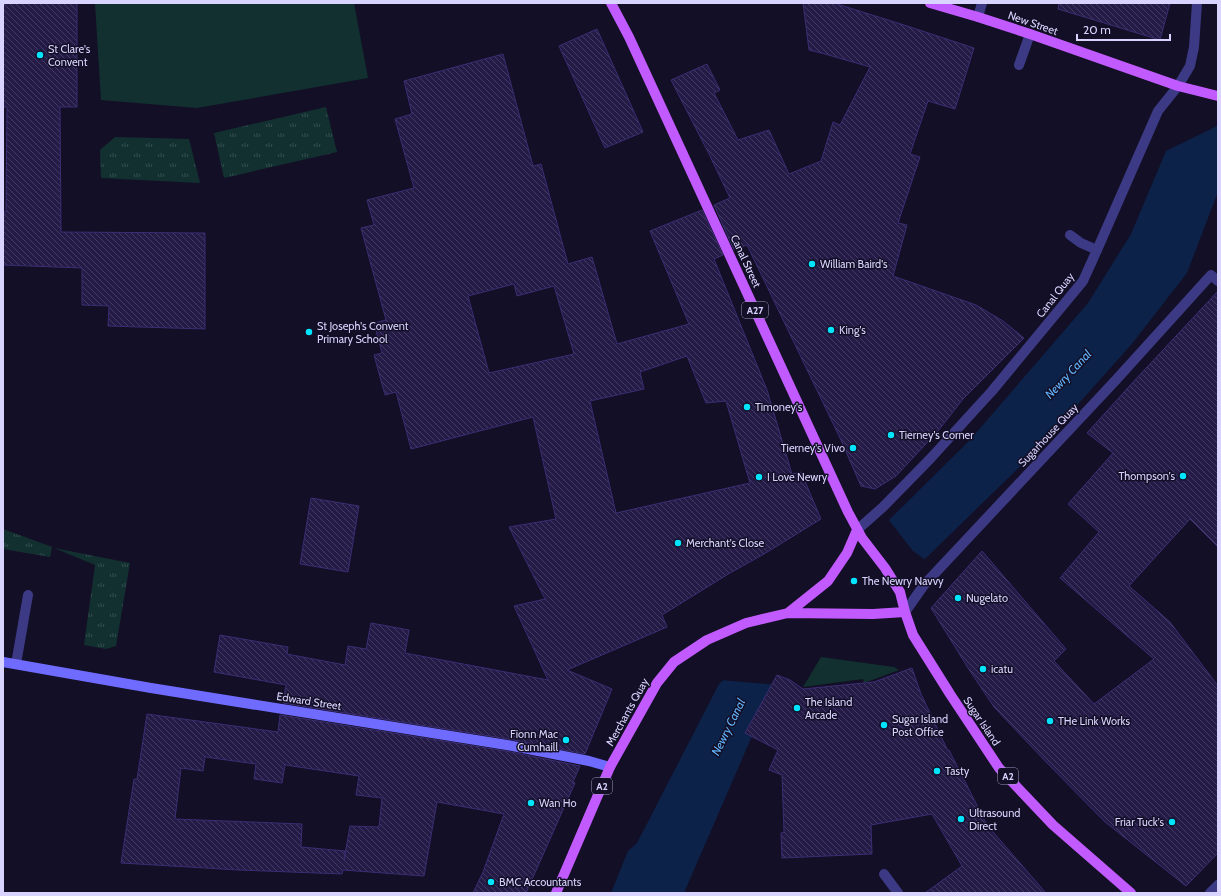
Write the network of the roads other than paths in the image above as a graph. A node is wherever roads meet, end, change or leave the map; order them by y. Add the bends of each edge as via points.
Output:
1 (611, 3) edge
2 (930, 3) edge
3 (982, 3) edge
4 (1197, 3) edge
5 (978, 17) junction
6 (1030, 34) junction
7 (1019, 65) dead end
8 (1178, 86) junction
9 (1218, 96) edge
10 (1070, 235) dead end
11 (1097, 250) junction
12 (1214, 278) edge
13 (860, 534) junction
14 (28, 595) dead end
15 (905, 612) junction
16 (788, 613) junction
17 (3, 662) edge
18 (16, 664) junction
19 (610, 767) junction
20 (884, 874) dead end
21 (1218, 885) edge
22 (556, 893) edge
23 (898, 893) edge
24 (1131, 893) edge
25 (1210, 893) edge

1 - 13 main road, Canal Street / A27
2 - 5 main road, New Street
3 - 5 street
4 - 8 street, Canal Quay via 1190,66
5 - 6 main road, New Street
6 - 7 street
6 - 8 main road, New Street
8 - 9 main road, New Street
8 - 11 street, Canal Quay via 1158,111
10 - 11 street
11 - 13 street, Canal Quay via 1083,281 992,391
12 - 15 street, Sugarhouse Quay via 924,585
13 - 15 main road, Sugar Island / A2 via 900,592
13 - 16 main road, Merchants Quay / A2 via 828,581
14 - 18 street
15 - 16 main road, Merchants Quay / A2
15 - 24 main road, Sugar Island / A2 via 913,635 999,768 1053,825
16 - 19 main road, Merchants Quay / A2 via 746,623 707,640 674,662 657,683
17 - 18 main road, Edward Street
18 - 19 main road, Edward Street via 506,745
19 - 22 main road, Merchants Quay / A2
20 - 23 street
21 - 25 street

